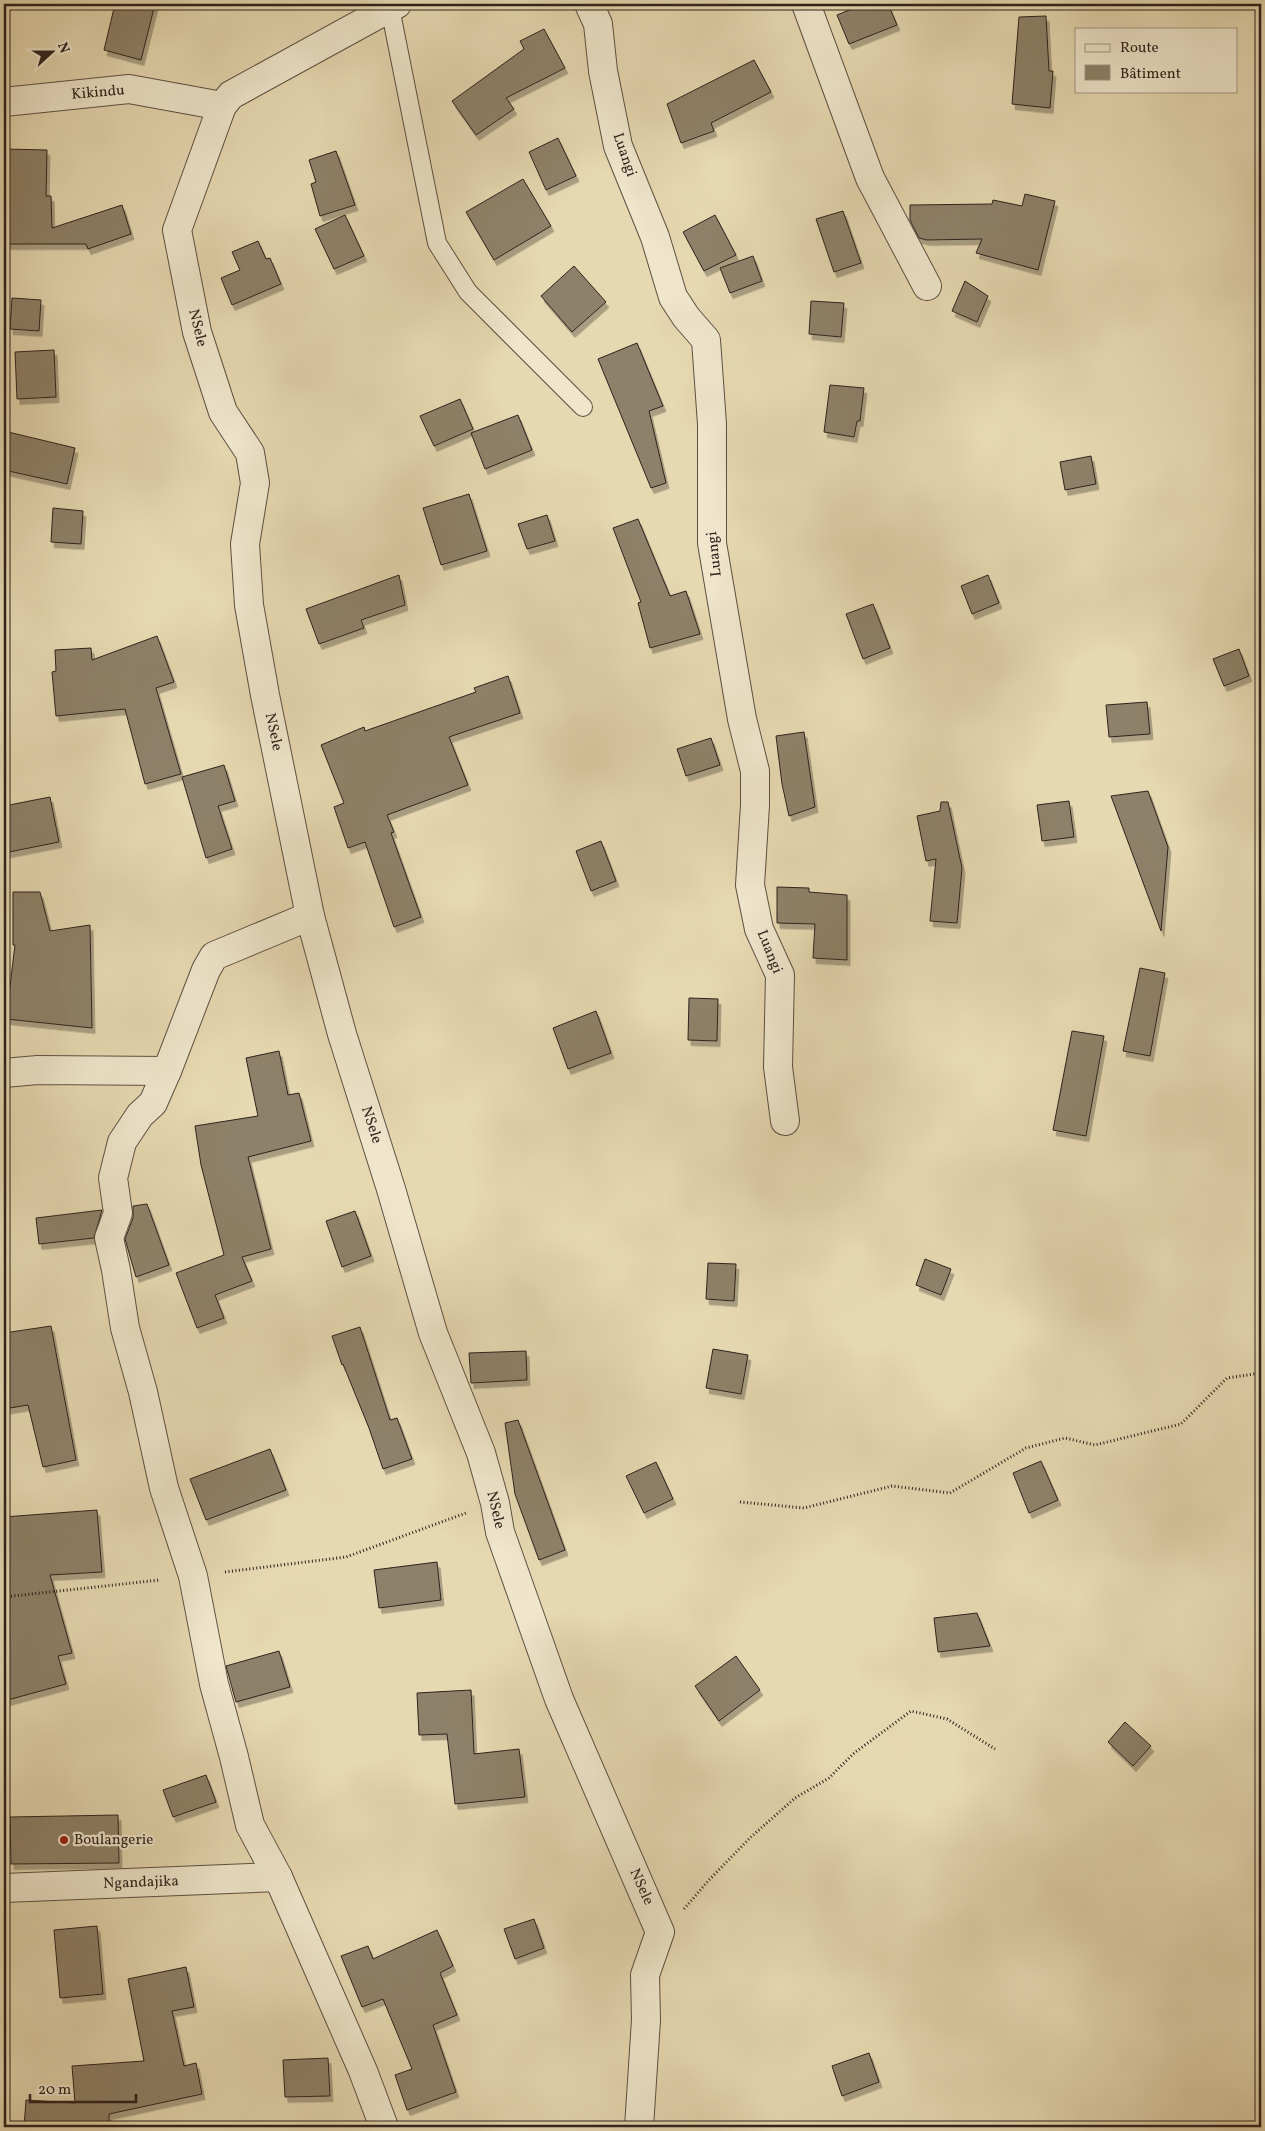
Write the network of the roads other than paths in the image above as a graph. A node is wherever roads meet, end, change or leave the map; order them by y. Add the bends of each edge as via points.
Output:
1 (589, 4) edge
2 (806, 4) edge
3 (391, 5) edge
4 (4, 102) edge
5 (222, 106) junction
6 (928, 286) dead end
7 (583, 408) dead end
8 (310, 916) junction
9 (167, 1071) junction
10 (4, 1073) edge
11 (785, 1121) dead end
12 (278, 1877) junction
13 (4, 1888) edge
14 (384, 2127) edge
15 (639, 2127) edge

1 - 11 street, Luangi via 598,24 603,70 618,146 656,237 674,297 686,318 706,340 712,424 712,544 742,719 755,771 750,885 759,930 780,975 778,1067
2 - 6 street via 870,178
3 - 5 street via 231,95
3 - 7 lane via 437,243 468,292
4 - 5 street, Kikindu via 129,89
5 - 8 street, NSele via 177,230 197,332 223,412 250,453 255,484 245,544 249,605
8 - 9 street via 214,956
8 - 15 street, NSele via 342,1034 433,1333 481,1453 500,1532 559,1700 660,1932 645,1975 646,2020
9 - 10 street via 38,1070
9 - 12 street via 153,1103 140,1115 122,1142 113,1178 118,1213 109,1238 125,1328 164,1488 192,1576 214,1684 250,1826
12 - 13 street, Ngandajika
12 - 14 street via 363,2071

